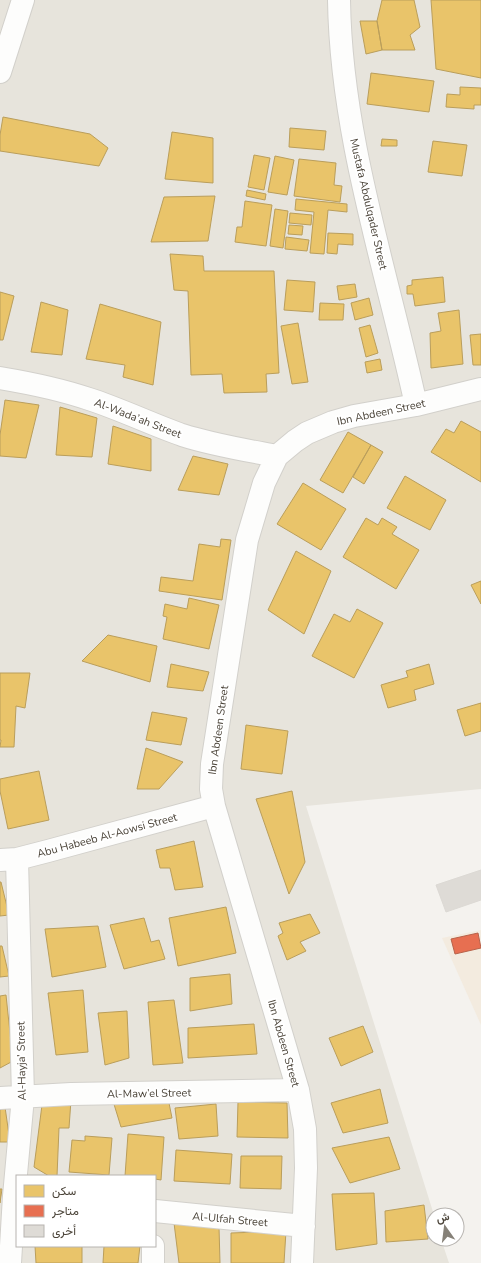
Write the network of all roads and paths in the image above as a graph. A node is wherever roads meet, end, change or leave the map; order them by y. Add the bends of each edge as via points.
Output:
1 (23, 0) edge
2 (339, 0) edge
3 (0, 72) edge
4 (0, 378) edge
5 (481, 389) edge
6 (416, 404) junction
7 (277, 456) junction
8 (214, 806) junction
9 (8, 859) edge
10 (298, 1090) junction
11 (23, 1097) junction
12 (0, 1098) edge
13 (17, 1175) edge
14 (16, 1184) edge
15 (15, 1196) edge
16 (156, 1212) edge
17 (304, 1226) junction
18 (153, 1247) edge
19 (10, 1263) edge
20 (153, 1263) edge
21 (302, 1263) edge

1 - 3 street
2 - 6 street, Mustafa Abdulqader Street via 340,31 351,122 370,216
4 - 7 street, Al-Wada’ah Street via 89,399 210,443
5 - 6 street, Ibn Abdeen Street
6 - 7 street, Ibn Abdeen Street via 333,422 307,433
7 - 8 street, Ibn Abdeen Street via 264,483 247,540 210,776
8 - 9 street, Abu Habeeb Al-Aowsi Street
8 - 10 street, Ibn Abdeen Street
9 - 11 street, Al-Hayja’ Street
10 - 11 street, Al-Maw’el Street
10 - 17 street, Ibn Abdeen Street via 305,1129
11 - 12 street, Al-Maw’el Street
11 - 13 street, Al-Hayja’ Street
14 - 15 street, Al-Hayja’ Street
15 - 19 street, Al-Hayja’ Street
16 - 17 street, Al-Ulfah Street
17 - 21 street, Ibn Abdeen Street
18 - 20 street

